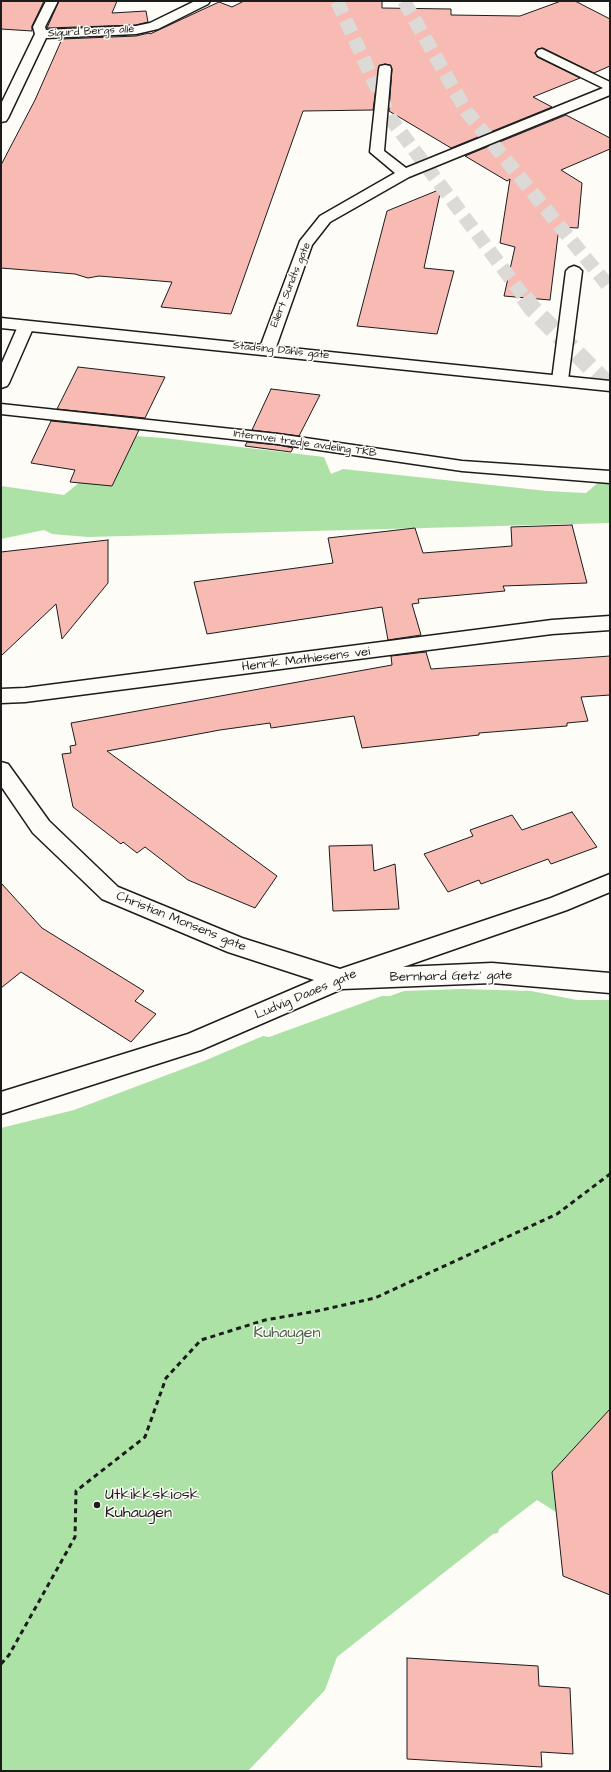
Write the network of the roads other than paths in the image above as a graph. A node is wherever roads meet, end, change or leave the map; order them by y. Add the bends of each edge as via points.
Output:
1 (52, 1) edge
2 (204, 1) edge
3 (41, 34) junction
4 (542, 53) dead end
5 (384, 68) dead end
6 (610, 89) edge
7 (1, 118) edge
8 (404, 174) junction
9 (574, 271) dead end
10 (1, 323) edge
11 (26, 326) junction
12 (267, 350) junction
13 (560, 380) junction
14 (1, 383) edge
15 (610, 386) edge
16 (1, 409) edge
17 (610, 477) edge
18 (610, 623) edge
19 (1, 696) edge
20 (1, 770) edge
21 (610, 883) edge
22 (340, 979) junction
23 (610, 983) edge
24 (1, 1103) edge

1 - 3 street via 40,27
2 - 3 street, Sigurd Bergs allé via 154,26 136,30
3 - 7 street, Sigurd Bergs allé
4 - 6 street
5 - 8 street via 378,152
6 - 8 street, Eilert Sundts gate
8 - 12 street, Eilert Sundts gate via 325,219 305,244
9 - 13 street
10 - 11 street, Stadsing Dahls gate
11 - 12 street, Stadsing Dahls gate
11 - 14 street
12 - 13 street, Stadsing Dahls gate
13 - 15 street, Stadsing Dahls gate
16 - 17 street, Internvei tredje avdeling TKB via 278,439 462,466
18 - 19 street, Henrik Mathiesens vei via 552,627
20 - 22 street, Christian Monsens gate via 41,827 110,892 236,945
21 - 22 street, Ludvig Daaes gate via 559,904
22 - 23 street, Bernhard Getz' gate via 492,973
22 - 24 street, Ludvig Daaes gate via 193,1043

